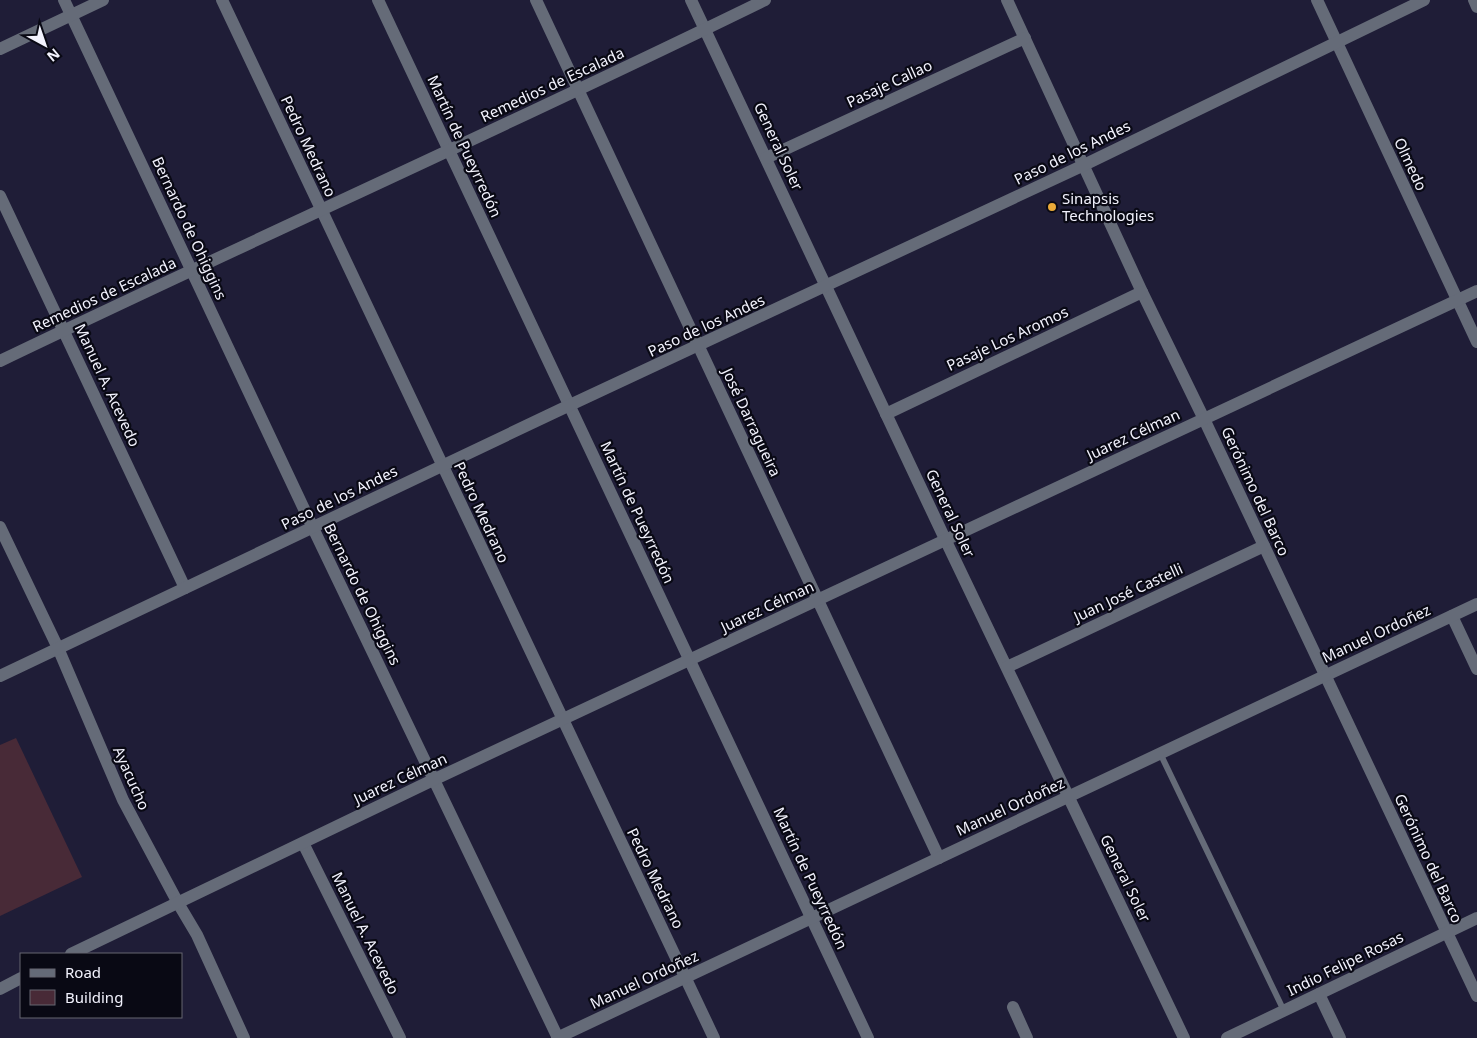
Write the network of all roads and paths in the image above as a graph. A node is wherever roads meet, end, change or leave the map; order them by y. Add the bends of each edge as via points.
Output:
1 (64, 0) edge
2 (103, 0) edge
3 (222, 0) edge
4 (378, 0) edge
5 (536, 0) edge
6 (691, 0) edge
7 (765, 0) edge
8 (1007, 0) edge
9 (1317, 0) edge
10 (1424, 0) edge
11 (1474, 0) edge
12 (1477, 7) edge
13 (71, 15) junction
14 (705, 29) junction
15 (1025, 38) junction
16 (1337, 41) junction
17 (0, 49) edge
18 (578, 90) junction
19 (450, 150) junction
20 (766, 158) junction
21 (1084, 165) junction
22 (0, 196) edge
23 (320, 210) junction
24 (192, 270) junction
25 (827, 285) junction
26 (1477, 290) edge
27 (1142, 292) junction
28 (1456, 300) junction
29 (64, 330) junction
30 (1477, 342) edge
31 (698, 347) junction
32 (0, 361) edge
33 (570, 405) junction
34 (886, 414) junction
35 (1204, 419) junction
36 (442, 466) junction
37 (0, 527) edge
38 (313, 528) junction
39 (945, 539) junction
40 (1264, 546) junction
41 (185, 588) junction
42 (818, 600) junction
43 (1477, 604) edge
44 (1452, 616) junction
45 (58, 648) junction
46 (689, 660) junction
47 (1007, 667) junction
48 (1477, 669) edge
49 (0, 676) edge
50 (1324, 676) junction
51 (562, 720) junction
52 (1160, 753) junction
53 (434, 780) junction
54 (1069, 796) junction
55 (303, 842) junction
56 (939, 858) junction
57 (178, 903) junction
58 (811, 918) junction
59 (1477, 918) edge
60 (1446, 933) junction
61 (73, 953) edge
62 (685, 977) junction
63 (20, 978) edge
64 (0, 988) edge
65 (1319, 994) junction
66 (1477, 996) edge
67 (1013, 1007) dead end
68 (1284, 1011) junction
69 (244, 1038) edge
70 (400, 1038) edge
71 (557, 1038) edge
72 (714, 1038) edge
73 (868, 1038) edge
74 (1027, 1038) edge
75 (1184, 1038) edge
76 (1227, 1038) edge
77 (1340, 1038) edge

1 - 13 street, Bernardo de Ohiggins
2 - 13 street
3 - 23 street, Pedro Medrano
4 - 19 street, Martín de Pueyrredón
5 - 18 street, José Darragueira
6 - 14 street, General Soler
7 - 14 street, Remedios de Escalada
8 - 15 street, Gerónimo del Barco
9 - 16 street, Olmedo
10 - 16 street, Paso de los Andes
11 - 12 street
13 - 17 street
13 - 24 street, Bernardo de Ohiggins
14 - 18 street, Remedios de Escalada
14 - 20 street, General Soler
15 - 20 street, Pasaje Callao
15 - 21 street, Gerónimo del Barco
16 - 21 street, Paso de los Andes
16 - 28 street, Olmedo
18 - 19 street, Remedios de Escalada
18 - 31 street, José Darragueira
19 - 23 street, Remedios de Escalada
19 - 33 street, Martín de Pueyrredón
20 - 25 street, General Soler
21 - 25 street, Paso de los Andes
21 - 27 street, Gerónimo del Barco
22 - 29 street, Manuel A. Acevedo
23 - 24 street, Remedios de Escalada
23 - 36 street, Pedro Medrano
24 - 29 street, Remedios de Escalada
24 - 38 street, Bernardo de Ohiggins
25 - 31 street, Paso de los Andes
25 - 34 street, General Soler
26 - 28 street, Juarez Célman
27 - 34 street, Pasaje Los Aromos
27 - 35 street, Gerónimo del Barco
28 - 30 street, Olmedo
28 - 35 street, Juarez Célman
29 - 32 street, Remedios de Escalada
29 - 41 street, Manuel A. Acevedo
31 - 33 street, Paso de los Andes
31 - 42 street, José Darragueira
33 - 36 street, Paso de los Andes
33 - 46 street, Martín de Pueyrredón
34 - 39 street, General Soler
35 - 39 street, Juarez Célman
35 - 40 street, Gerónimo del Barco
36 - 38 street, Paso de los Andes
36 - 51 street, Pedro Medrano
37 - 45 street, Ayacucho
38 - 41 street, Paso de los Andes
38 - 53 street, Bernardo de Ohiggins
39 - 42 street, Juarez Célman
39 - 47 street, General Soler
40 - 47 street, Juan José Castelli
40 - 50 street, Gerónimo del Barco
41 - 45 street, Paso de los Andes
42 - 46 street, Juarez Célman
42 - 56 street, José Darragueira
43 - 44 street, Manuel Ordoñez
44 - 48 street
44 - 50 street, Manuel Ordoñez
45 - 49 street, Paso de los Andes
45 - 57 street, Ayacucho via 123,800
46 - 51 street, Juarez Célman
46 - 58 street, Martín de Pueyrredón
47 - 54 street, General Soler
50 - 52 street, Manuel Ordoñez
50 - 60 street, Gerónimo del Barco
51 - 53 street, Juarez Célman
51 - 62 street, Pedro Medrano
52 - 54 street, Manuel Ordoñez
52 - 68 lane
53 - 55 street, Juarez Célman
53 - 71 street, Bernardo de Ohiggins
54 - 56 street, Manuel Ordoñez
54 - 75 street, General Soler
55 - 57 street, Juarez Célman
55 - 70 street, Manuel A. Acevedo
56 - 58 street, Manuel Ordoñez
57 - 61 street, Juarez Célman
57 - 69 street, Ayacucho via 197,935
58 - 62 street, Manuel Ordoñez
58 - 73 street, Martín de Pueyrredón
59 - 60 street, Indio Felipe Rosas
60 - 65 street, Indio Felipe Rosas
60 - 66 street, Gerónimo del Barco
62 - 71 street, Manuel Ordoñez
62 - 72 street, Pedro Medrano
63 - 64 street
65 - 68 street, Indio Felipe Rosas
65 - 77 street
67 - 74 street
68 - 76 street, Indio Felipe Rosas

